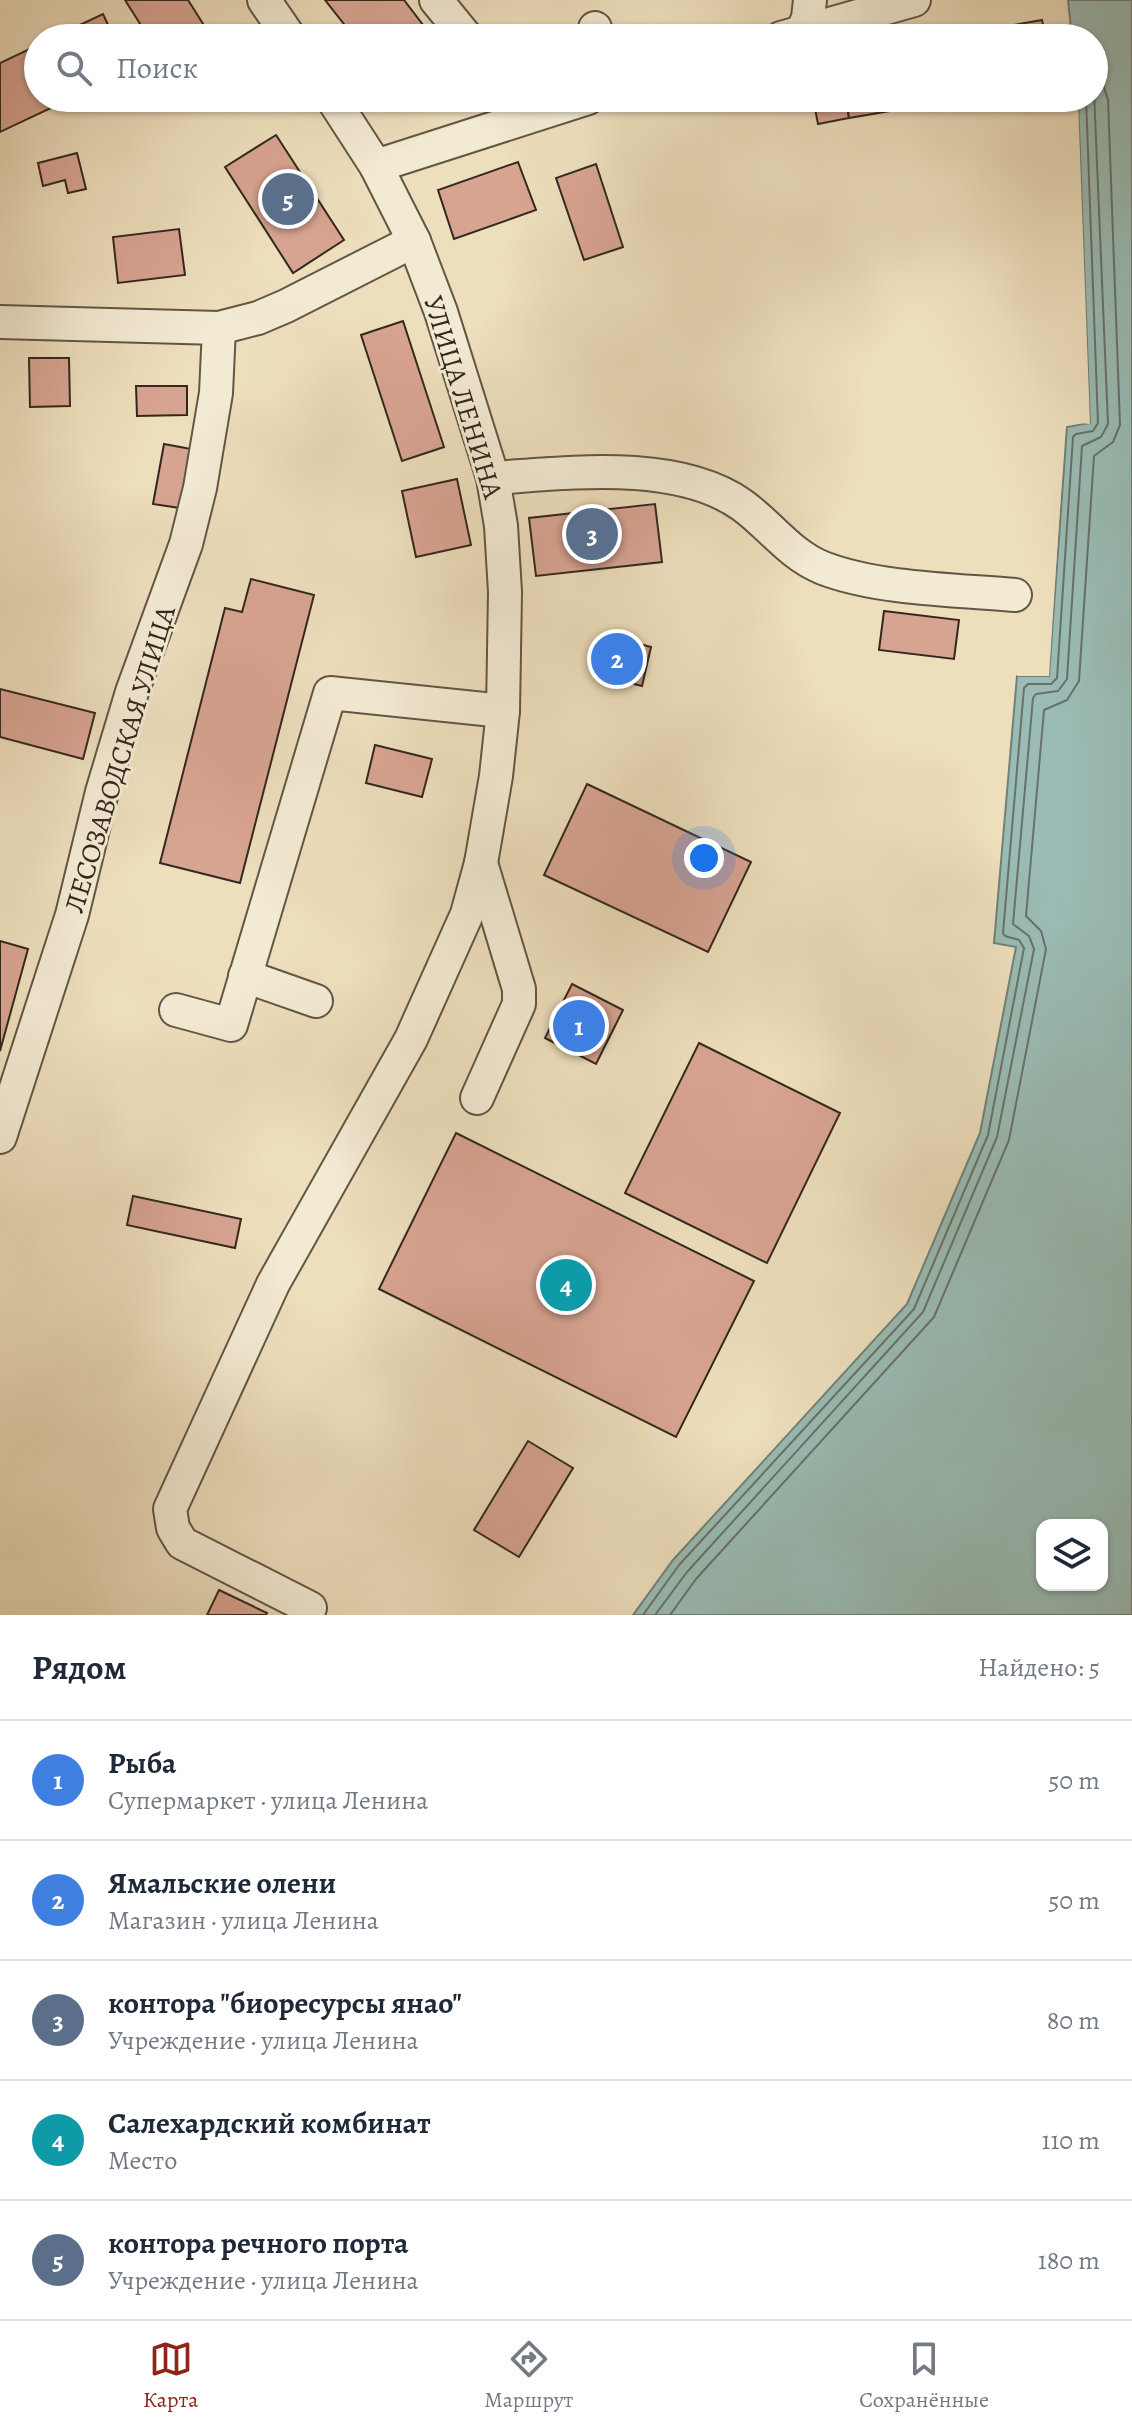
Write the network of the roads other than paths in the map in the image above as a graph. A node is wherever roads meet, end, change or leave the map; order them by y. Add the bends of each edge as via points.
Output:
1 (264, 0) edge
2 (436, 0) edge
3 (914, 0) edge
4 (804, 15) edge
5 (280, 24) edge
6 (456, 24) edge
7 (341, 112) edge
8 (544, 112) edge
9 (376, 166) junction
10 (414, 241) junction
11 (0, 322) edge
12 (219, 328) junction
13 (493, 478) junction
14 (1015, 595) dead end
15 (503, 711) junction
16 (481, 863) junction
17 (245, 976) junction
18 (316, 1001) dead end
19 (176, 1010) dead end
20 (477, 1098) dead end
21 (0, 1137) edge
22 (310, 1608) dead end

1 - 5 street
2 - 6 street
3 - 4 street
7 - 9 street, УЛИЦА ЛЕНИНА
8 - 9 street
9 - 10 street, УЛИЦА ЛЕНИНА
10 - 12 street via 286,306
10 - 13 street, УЛИЦА ЛЕНИНА
11 - 12 street
12 - 21 street, ЛЕСОЗАВОДСКАЯ УЛИЦА via 216,393 186,544 132,692 72,915
13 - 14 street via 639,472 696,485 741,504 798,555 822,568 893,583
13 - 15 street, УЛИЦА ЛЕНИНА via 505,592
15 - 16 street, УЛИЦА ЛЕНИНА
15 - 17 street via 330,693
16 - 20 street via 519,1004
16 - 22 street, УЛИЦА ЛЕНИНА via 467,914 411,1039 273,1284 170,1509 182,1543
17 - 18 street
17 - 19 street via 231,1025

